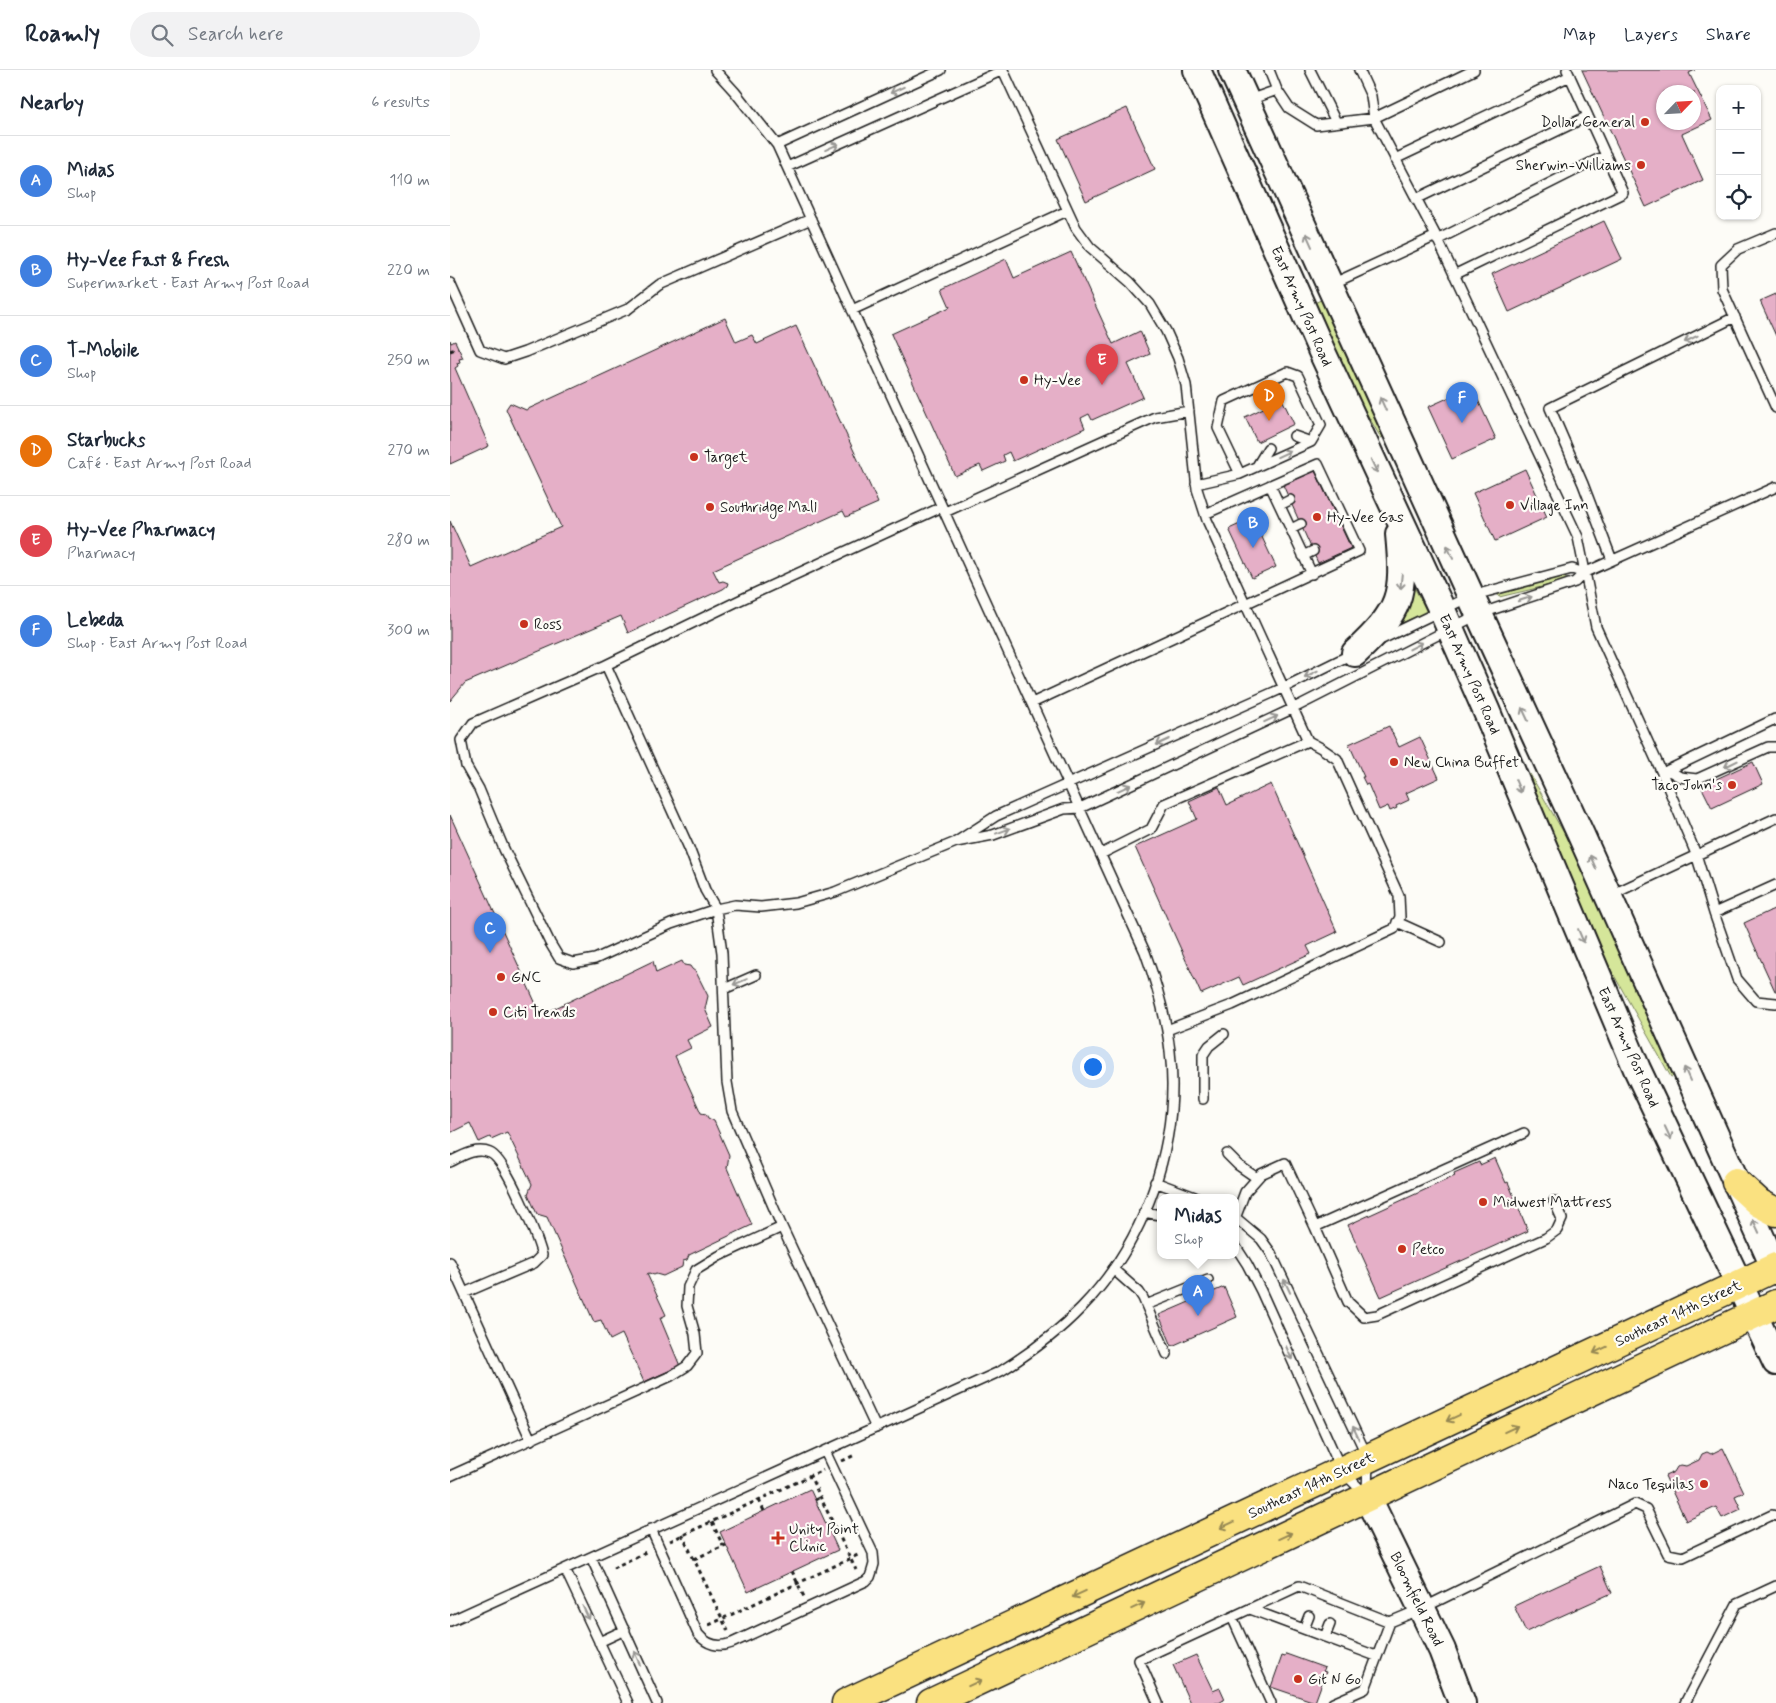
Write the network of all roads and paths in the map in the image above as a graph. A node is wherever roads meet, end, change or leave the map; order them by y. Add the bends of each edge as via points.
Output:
1 (715, 70) edge
2 (941, 70) edge
3 (1003, 70) edge
4 (1197, 70) edge
5 (1232, 70) edge
6 (1269, 70) edge
7 (1310, 70) edge
8 (1359, 70) edge
9 (1474, 70) edge
10 (1568, 73) edge
11 (1277, 90) junction
12 (1246, 101) junction
13 (1588, 116) junction
14 (1374, 118) junction
15 (1336, 122) junction
16 (1225, 132) junction
17 (777, 145) junction
18 (1606, 155) junction
19 (1395, 159) junction
20 (787, 167) junction
21 (1416, 200) junction
22 (1067, 211) junction
23 (811, 219) junction
24 (1776, 233) edge
25 (1437, 238) junction
26 (1454, 276) junction
27 (450, 283) edge
28 (1329, 285) junction
29 (852, 310) junction
30 (1735, 317) junction
31 (458, 348) dead end
32 (450, 351) edge
33 (1776, 408) edge
34 (1189, 411) junction
35 (1294, 436) dead end
36 (1311, 442) junction
37 (1268, 448) dead end
38 (1257, 466) junction
39 (1240, 474) junction
40 (1196, 484) junction
41 (1270, 485) junction
42 (1776, 487) edge
43 (1290, 500) dead end
44 (1280, 505) junction
45 (943, 509) junction
46 (1205, 514) junction
47 (1398, 516) junction
48 (1301, 524) dead end
49 (1291, 529) junction
50 (1313, 551) dead end
51 (1303, 556) junction
52 (1612, 560) junction
53 (1584, 573) junction
54 (1312, 574) junction
55 (1246, 605) junction
56 (1475, 605) junction
57 (1446, 619) junction
58 (1354, 653) junction
59 (606, 665) junction
60 (1283, 688) junction
61 (1032, 703) junction
62 (1292, 709) junction
63 (1776, 721) edge
64 (1308, 741) junction
65 (1776, 747) edge
66 (1665, 772) junction
67 (1069, 784) junction
68 (1080, 808) junction
69 (1776, 818) edge
70 (956, 842) junction
71 (1101, 854) junction
72 (1696, 854) junction
73 (1776, 885) edge
74 (1608, 896) junction
75 (716, 909) junction
76 (1714, 913) junction
77 (1398, 922) junction
78 (1440, 942) dead end
79 (756, 975) dead end
80 (724, 988) junction
81 (1776, 1003) edge
82 (1167, 1030) junction
83 (1224, 1034) dead end
84 (1203, 1099) dead end
85 (1524, 1133) dead end
86 (1227, 1154) dead end
87 (450, 1162) edge
88 (1257, 1178) junction
89 (1155, 1182) junction
90 (1736, 1182) junction
91 (1186, 1194) edge
92 (1554, 1201) dead end
93 (1239, 1209) edge
94 (1144, 1212) junction
95 (1776, 1212) edge
96 (1157, 1214) edge
97 (1239, 1220) edge
98 (1314, 1226) junction
99 (782, 1227) junction
100 (1239, 1252) edge
101 (450, 1262) edge
102 (1776, 1268) edge
103 (1113, 1269) junction
104 (1208, 1280) dead end
105 (1739, 1284) junction
106 (464, 1293) junction
107 (1146, 1305) junction
108 (1764, 1310) edge
109 (1167, 1354) dead end
110 (1776, 1362) edge
111 (876, 1428) junction
112 (532, 1440) junction
113 (825, 1450) junction
114 (855, 1455) dead end
115 (1368, 1458) junction
116 (832, 1465) junction
117 (807, 1469) dead end
118 (1342, 1471) junction
119 (450, 1476) edge
120 (810, 1476) junction
121 (755, 1493) dead end
122 (1367, 1496) junction
123 (820, 1497) junction
124 (759, 1500) junction
125 (815, 1500) dead end
126 (764, 1511) dead end
127 (1776, 1516) edge
128 (712, 1522) junction
129 (679, 1527) dead end
130 (651, 1529) junction
131 (683, 1535) junction
132 (659, 1546) junction
133 (862, 1553) dead end
134 (591, 1557) junction
135 (849, 1558) junction
136 (694, 1559) junction
137 (613, 1568) dead end
138 (565, 1569) junction
139 (856, 1570) dead end
140 (792, 1571) dead end
141 (797, 1582) junction
142 (1776, 1586) edge
143 (804, 1597) dead end
144 (1250, 1609) junction
145 (1421, 1609) junction
146 (1309, 1616) dead end
147 (1232, 1617) junction
148 (722, 1618) junction
149 (450, 1621) edge
150 (1390, 1622) junction
151 (1330, 1624) dead end
152 (709, 1625) dead end
153 (1304, 1629) junction
154 (625, 1630) junction
155 (728, 1631) dead end
156 (1325, 1637) junction
157 (599, 1642) junction
158 (1376, 1656) junction
159 (628, 1703) edge
160 (657, 1703) edge
161 (846, 1703) edge
162 (931, 1703) edge
163 (1158, 1703) edge
164 (1271, 1703) edge
165 (1333, 1703) edge
166 (1462, 1703) edge
167 (1685, 1703) edge

1 - 17 lane
2 -> 17 lane
20 -> 3 lane
3 - 22 lane
4 - 16 main road, East Army Post Road
5 - 12 main road
6 - 11 lane
7 - 15 lane
8 - 14 lane via 1371,96
9 - 14 lane
10 - 13 lane
10 - 19 lane
11 - 12 lane
11 - 15 lane via 1289,108 1316,125
28 -> 12 main road
13 - 18 lane
13 - 21 lane
14 - 15 lane
14 - 19 lane
16 - 28 main road via 1259,174 1298,263 1318,286
16 -> 47 main road, East Army Post Road
17 - 20 lane
18 - 25 lane
18 - 26 lane via 1623,193
19 - 21 lane
20 - 23 lane
21 - 25 lane
22 - 29 lane
22 - 34 lane via 1090,247 1150,304 1178,358
23 - 27 lane via 659,286 628,309 504,360 480,350
23 - 29 lane
24 - 30 lane via 1738,249 1721,265 1722,289
25 - 26 lane
25 - 28 lane
26 - 53 lane via 1578,537
56 -> 28 main road
29 - 45 lane
30 - 33 lane
30 -> 52 lane via 1550,408
31 - 32 path
34 - 40 lane
34 - 45 lane via 1154,417
35 - 36 lane
38 -> 36 lane
36 - 39 lane via 1321,426 1298,376 1287,372 1224,401 1218,428
37 - 38 lane
38 - 39 lane
39 - 40 lane
40 - 46 lane
41 - 44 lane
41 - 46 lane
41 - 54 lane via 1318,464 1335,508 1359,552
42 - 52 lane
43 - 44 lane
44 - 49 lane
45 - 59 lane via 749,596
45 - 61 lane
46 - 55 lane
47 - 57 main road, East Army Post Road
47 -> 58 main road via 1402,568 1399,596 1390,616
48 - 49 lane
49 - 51 lane
50 - 51 lane
51 - 54 lane
52 - 53 lane
56 -> 53 lane via 1575,582
53 - 56 lane via 1572,569
53 - 66 lane via 1596,627
54 - 55 lane
55 - 60 lane
55 - 61 lane
56 - 57 lane
56 - 57 lane
74 -> 56 main road
57 - 58 lane
62 -> 57 lane
57 -> 105 main road, East Army Post Road via 1637,1068
58 -> 60 lane
59 - 75 lane
59 - 75 lane via 474,723 461,740 466,766 559,958 573,963 595,959 671,924
60 - 62 lane
60 -> 67 lane
61 - 67 lane
62 - 64 lane
68 -> 62 lane
63 - 66 lane
64 - 71 lane via 1164,804 1151,829
64 - 77 lane via 1337,758 1399,896
65 -> 66 lane via 1768,747 1697,779
66 - 72 lane
67 - 68 lane
67 - 70 lane via 996,816
70 -> 68 lane via 993,835 1064,809
68 - 71 lane
69 - 72 lane
70 - 75 lane via 835,892 761,907 735,905
71 - 82 lane via 1145,952 1157,985
72 - 74 lane
72 - 76 lane
73 - 76 lane
90 -> 74 main road
75 - 80 lane
76 - 81 lane via 1738,980 1756,1002
77 - 78 lane
77 - 82 lane via 1394,929 1378,937 1232,1005
79 -> 80 lane
80 - 99 lane via 727,1082 732,1111
82 - 89 lane via 1172,1087 1163,1156
83 - 84 lane via 1202,1055
85 - 98 lane
86 - 88 lane
87 - 106 lane via 474,1151 491,1153 502,1164 542,1255 534,1262
88 - 93 lane via 1245,1192
88 - 98 lane via 1285,1163
89 - 91 lane
89 - 94 lane
90 - 95 main road via 1759,1203
102 -> 90 main road
92 - 98 lane via 1562,1219 1557,1230 1546,1238 1377,1316 1364,1317 1348,1302
94 - 96 lane
94 - 103 lane
115 -> 97 lane via 1272,1253
99 - 111 lane
99 - 112 lane via 696,1270 688,1287 688,1306 697,1353 687,1366
100 -> 118 lane via 1260,1291
101 - 106 lane
102 - 105 main road, Southeast 14th Street
103 - 107 lane via 1139,1292
103 - 111 lane via 1082,1307 1030,1353 1001,1371
104 - 107 lane
105 - 108 main road, East Army Post Road
105 -> 115 main road, Southeast 14th Street
106 - 112 lane
107 - 109 lane
108 - 110 main road, East Army Post Road
122 -> 108 main road
111 - 113 lane
112 - 119 lane
113 - 116 lane
113 - 130 lane
114 - 116 path
115 - 118 main road, Southeast 14th Street
115 - 122 lane
116 - 120 path
116 - 132 lane via 873,1553 874,1564 866,1581 732,1643 714,1646 698,1634
117 - 120 path
118 - 122 lane
118 -> 161 main road, Southeast 14th Street
120 - 123 path
120 - 124 path
121 - 124 path
122 - 145 main road, Bloomfield Road
162 -> 122 main road
123 - 125 path
123 - 135 path
124 - 126 path
124 - 128 path
127 - 145 lane via 1772,1515 1683,1557 1668,1554 1646,1509 1635,1504
128 - 131 path
128 - 136 path via 724,1545
129 - 131 path
130 - 132 lane
130 - 134 lane
131 - 132 path
131 - 136 path
132 - 137 path
133 - 135 path
134 - 138 lane
134 - 154 lane
135 - 139 path
135 - 141 path
136 - 148 path
138 - 149 lane
138 -> 157 lane
140 - 141 path
141 - 143 path
141 - 148 path
142 - 167 lane via 1737,1604
144 - 147 lane
144 - 150 lane via 1299,1586 1337,1606
144 - 153 lane
145 - 150 lane
145 - 166 main road, Bloomfield Road
146 - 153 lane
147 - 163 lane via 1139,1660
147 - 164 lane
148 - 152 path
148 - 155 path
150 - 158 lane
151 - 156 lane
153 - 156 lane
154 - 157 lane
160 -> 154 lane
156 - 158 lane
157 - 159 lane
158 - 165 lane via 1365,1689

